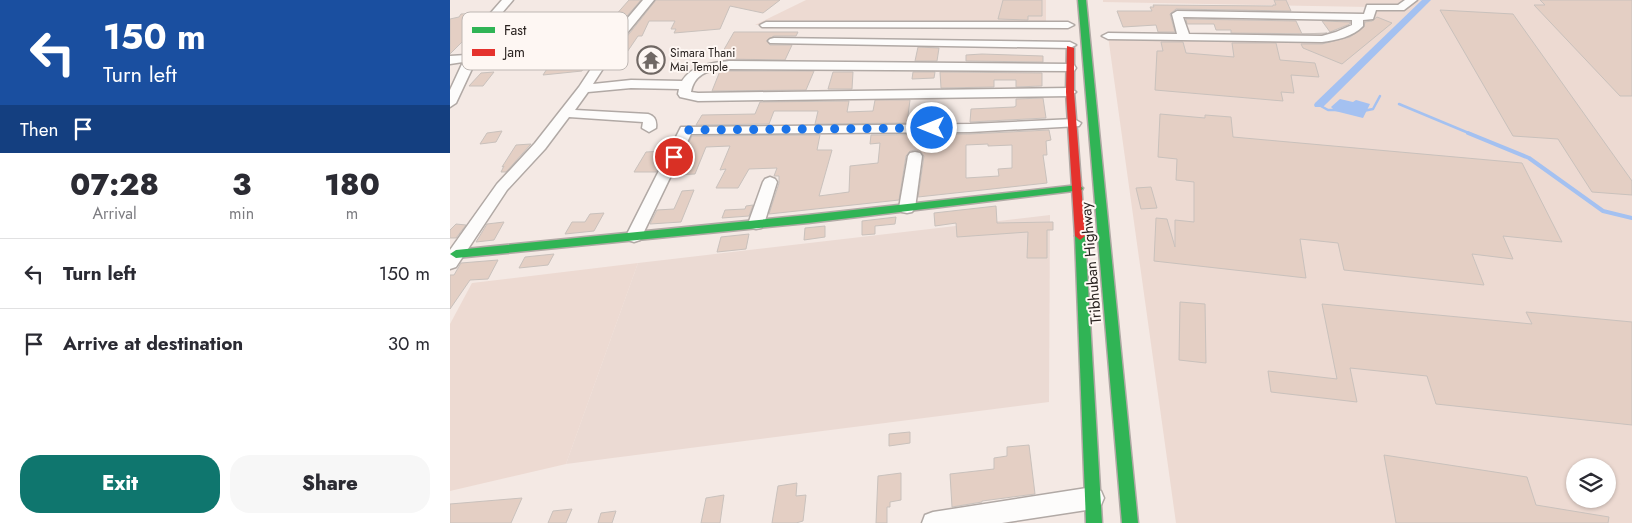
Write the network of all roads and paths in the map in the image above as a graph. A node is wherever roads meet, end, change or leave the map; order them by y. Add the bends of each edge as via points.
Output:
1 (508, 0) edge
2 (649, 0) edge
3 (1082, 0) edge
4 (1412, 0) edge
5 (498, 12) edge
6 (1358, 17) junction
7 (1068, 21) joint
8 (628, 24) edge
9 (766, 25) dead end
10 (1108, 36) dead end
11 (1184, 38) junction
12 (774, 41) dead end
13 (1070, 45) junction
14 (1070, 68) junction
15 (465, 70) edge
16 (596, 70) edge
17 (686, 85) junction
18 (584, 88) junction
19 (1070, 92) junction
20 (450, 102) edge
21 (564, 113) junction
22 (1074, 123) junction
23 (649, 128) dead end
24 (915, 156) dead end
25 (770, 182) dead end
26 (1078, 188) junction
27 (907, 208) junction
28 (756, 224) junction
29 (634, 236) junction
30 (454, 253) edge
31 (1093, 498) junction
32 (932, 523) edge
33 (1094, 523) edge
34 (1130, 523) edge

1 - 5 street
2 - 8 street
3 - 34 main road, Tribhuban Highway
4 - 6 street via 1400,8 1370,7 1369,17
6 - 11 street via 1357,26 1348,32 1322,39
6 - 11 street via 1177,14
7 - 9 street
7 - 13 main road, Tribhuban Highway
10 - 11 street
12 - 13 street
13 - 14 main road, Tribhuban Highway
14 - 17 street via 722,65 709,66 697,72
14 - 19 main road, Tribhuban Highway
15 - 20 street
16 - 18 street
17 - 18 street via 632,84
17 - 19 street via 684,94 698,97
18 - 21 street
19 - 22 main road, Tribhuban Highway
21 - 23 street via 648,118
21 - 30 street via 540,146 502,187
22 - 26 main road, Tribhuban Highway
22 - 29 street via 970,128 686,130
24 - 27 street
25 - 28 street
26 - 27 main road
26 - 31 main road, Tribhuban Highway
27 - 28 main road
28 - 29 main road
29 - 30 main road
31 - 32 street
31 - 33 main road, Tribhuban Highway

